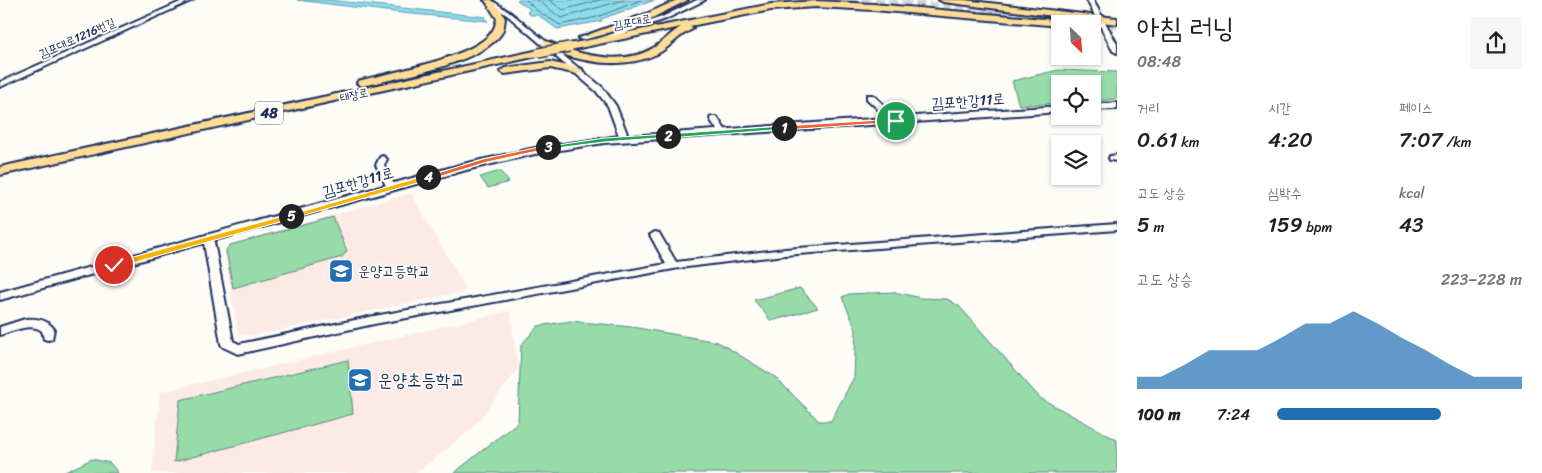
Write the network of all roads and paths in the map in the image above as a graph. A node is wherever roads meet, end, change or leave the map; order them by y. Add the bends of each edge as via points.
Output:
1 (190, 0) edge
2 (488, 0) edge
3 (943, 0) edge
4 (1090, 0) edge
5 (693, 1) edge
6 (931, 2) edge
7 (776, 6) junction
8 (1098, 15) edge
9 (1051, 17) edge
10 (1051, 17) edge
11 (1051, 18) edge
12 (712, 19) junction
13 (1101, 19) edge
14 (1101, 21) edge
15 (1117, 21) edge
16 (1101, 28) edge
17 (1106, 29) junction
18 (1117, 30) edge
19 (586, 40) junction
20 (539, 49) junction
21 (1117, 51) edge
22 (578, 71) junction
23 (0, 85) edge
24 (870, 97) dead end
25 (1117, 105) edge
26 (1101, 106) edge
27 (252, 110) junction
28 (1051, 110) edge
29 (277, 111) junction
30 (714, 119) dead end
31 (895, 120) junction
32 (722, 131) junction
33 (625, 138) junction
34 (383, 159) dead end
35 (0, 164) edge
36 (0, 171) edge
37 (391, 187) junction
38 (1117, 228) edge
39 (655, 234) dead end
40 (209, 238) junction
41 (673, 266) junction
42 (0, 294) edge
43 (0, 331) edge
44 (48, 336) dead end

1 - 23 street, 김포대로1216번길
2 - 20 street via 509,14
2 - 27 main road via 499,12 501,26 477,50 413,70
3 - 9 main road, 김포대로
4 - 8 street
5 - 19 main road, 48
5 - 19 street, 태장로 via 664,18
6 - 7 main road via 978,9 834,3
6 - 10 main road
7 - 11 main road, 김포대로 / 48 via 865,6
7 - 12 main road, 김포대로 / 48
12 - 19 main road, 김포대로 / 48 via 627,37
12 - 20 main road via 674,34 655,51 633,58 584,58
13 - 15 main road, 김포대로 / 48
14 - 17 street
16 - 17 main road
17 - 18 main road
17 - 21 street
19 - 20 main road, 태장로 / 48, bridge
20 - 22 street
20 - 27 main road, 태장로 / 48
20 - 29 main road, 태장로 / 48
22 - 29 main road via 550,65 525,67
22 - 33 street via 605,97
24 - 31 street
25 - 26 street
27 - 35 main road, 태장로 / 48
28 - 31 street, 김포한강11로
29 - 36 main road, 태장로 / 48
30 - 32 street
31 - 32 street, 김포한강11로
31 - 33 street, 김포한강11로
32 - 33 street, 김포한강11로
33 - 37 street, 김포한강11로 via 538,148
34 - 37 street via 380,165
37 - 40 street, 김포한강11로
38 - 41 street via 786,252
39 - 41 street
40 - 41 street via 227,344 238,349 374,320
40 - 42 street, 김포한강11로
43 - 44 street via 37,323 45,325

